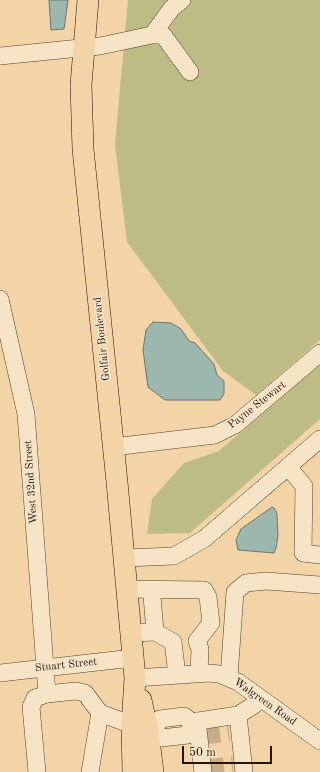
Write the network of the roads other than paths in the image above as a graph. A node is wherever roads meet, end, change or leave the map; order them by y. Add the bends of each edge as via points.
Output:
1 (88, 0) edge
2 (182, 0) edge
3 (152, 35) junction
4 (83, 48) junction
5 (0, 56) edge
6 (190, 72) dead end
7 (0, 299) edge
8 (320, 353) edge
9 (320, 439) edge
10 (113, 447) junction
11 (288, 467) junction
12 (320, 555) edge
13 (124, 558) junction
14 (320, 585) edge
15 (127, 590) junction
16 (150, 590) junction
17 (155, 632) junction
18 (130, 633) junction
19 (197, 641) junction
20 (173, 642) junction
21 (45, 668) junction
22 (134, 668) junction
23 (0, 673) edge
24 (199, 674) junction
25 (177, 675) junction
26 (229, 677) junction
27 (47, 694) junction
28 (260, 698) junction
29 (100, 713) junction
30 (238, 715) junction
31 (142, 726) junction
32 (198, 729) junction
33 (320, 741) edge
34 (240, 767) edge
35 (204, 770) edge
36 (37, 772) edge
37 (90, 772) edge
38 (133, 772) edge
39 (153, 772) edge

1 - 4 main road, Golfair Boulevard
2 - 3 street via 172,8
3 - 4 street
3 - 6 street via 163,35
4 - 5 street
4 - 10 main road, Golfair Boulevard via 83,148
7 - 21 street, West 32nd Street via 26,414
8 - 10 street, Payne Stewart via 235,425 215,435
9 - 11 street
10 - 13 main road, Golfair Boulevard
11 - 12 street via 304,486 303,553
11 - 13 street via 204,539 174,556
13 - 15 main road, Golfair Boulevard
14 - 26 street via 246,583 235,592
15 - 16 street
15 - 18 main road, Golfair Boulevard
16 - 17 street
16 - 19 street via 204,590 208,597 211,623
17 - 18 street
17 - 20 street
18 - 22 main road, Golfair Boulevard
19 - 20 street via 185,639
19 - 24 street via 200,649
20 - 25 street
21 - 22 street, Stuart Street
21 - 23 street, Stuart Street
21 - 27 street, West 32nd Street
22 - 25 street, Walgreen Road
22 - 31 main road, Golfair Boulevard
24 - 25 street, Walgreen Road
24 - 26 street, Walgreen Road
26 - 28 street, Walgreen Road
27 - 29 street via 76,691 85,693
27 - 36 street via 35,698 31,707
28 - 30 street
28 - 33 street, Walgreen Road
29 - 31 street
29 - 37 street
30 - 32 street
30 - 34 street via 234,733
31 - 32 street via 160,719 184,716
31 - 38 main road, Golfair Boulevard
31 - 39 main road, Golfair Boulevard
32 - 35 street

